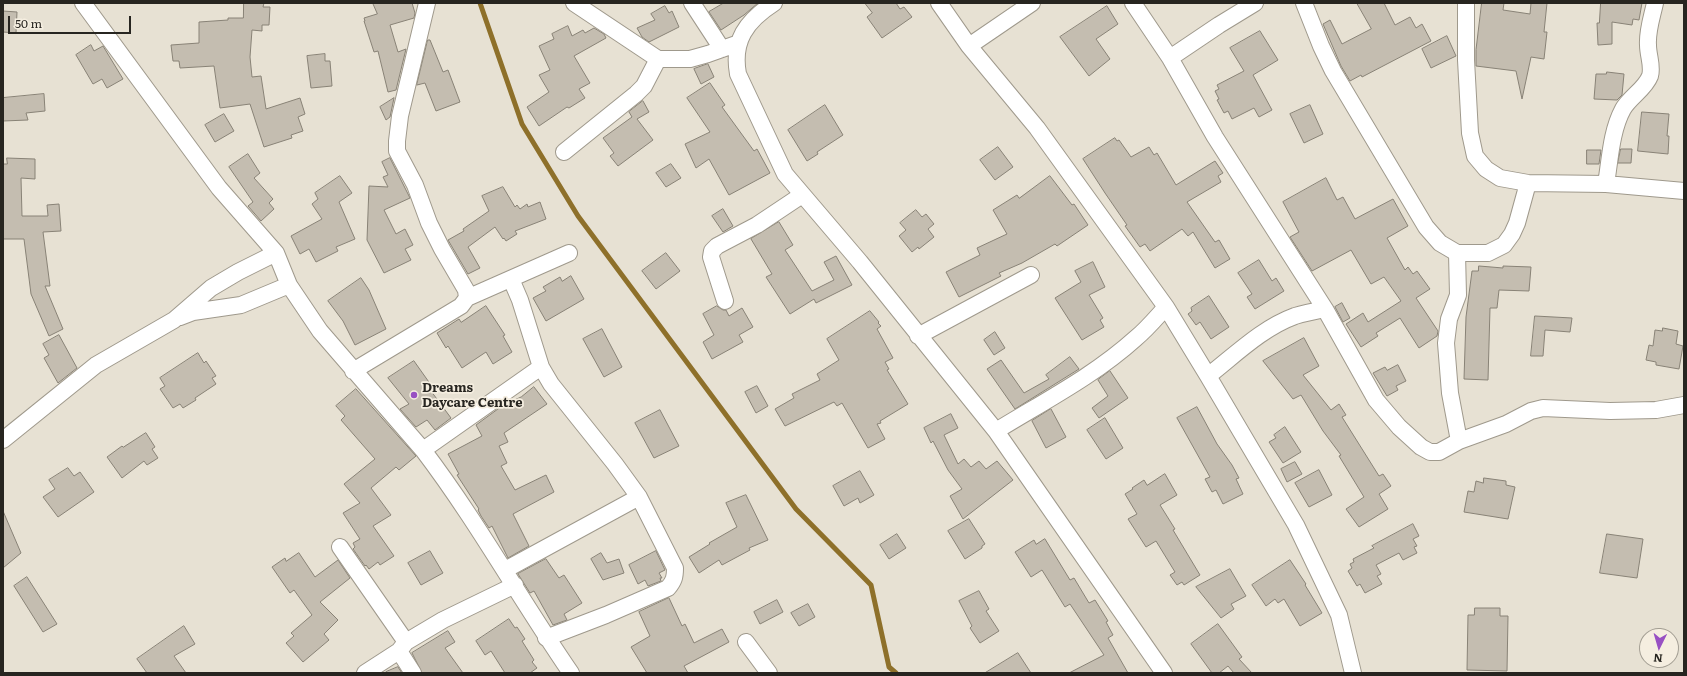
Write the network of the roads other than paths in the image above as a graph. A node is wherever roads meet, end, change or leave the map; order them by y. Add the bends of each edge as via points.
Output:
1 (83, 3) edge
2 (427, 3) edge
3 (574, 3) edge
4 (692, 3) edge
5 (774, 3) edge
6 (940, 3) edge
7 (1032, 3) edge
8 (1134, 3) edge
9 (1255, 3) edge
10 (1304, 3) edge
11 (1466, 3) edge
12 (1655, 3) edge
13 (739, 43) junction
14 (969, 46) junction
15 (722, 49) junction
16 (1170, 58) junction
17 (658, 59) junction
18 (564, 152) dead end
19 (1528, 182) junction
20 (1606, 184) junction
21 (1684, 191) edge
22 (802, 195) junction
23 (276, 253) junction
24 (569, 253) dead end
25 (1457, 253) junction
26 (1031, 275) dead end
27 (511, 279) junction
28 (289, 285) junction
29 (467, 298) junction
30 (725, 301) dead end
31 (1166, 308) junction
32 (1325, 309) junction
33 (174, 320) junction
34 (918, 336) junction
35 (541, 367) junction
36 (353, 371) junction
37 (1208, 376) junction
38 (1684, 405) edge
39 (996, 431) junction
40 (3, 440) edge
41 (1459, 441) junction
42 (423, 450) junction
43 (638, 497) junction
44 (340, 547) dead end
45 (505, 570) junction
46 (515, 585) junction
47 (546, 638) junction
48 (746, 642) dead end
49 (402, 646) junction
50 (365, 673) edge
51 (414, 673) edge
52 (571, 673) edge
53 (769, 673) edge
54 (1164, 673) edge
55 (1353, 673) edge

1 - 23 street via 219,188
2 - 29 street via 400,116 397,151 415,185 429,223 466,290
3 - 17 street
4 - 15 street
5 - 13 street via 759,12 748,24
6 - 14 street
7 - 14 street
8 - 16 street
9 - 16 street
10 - 25 street via 1333,72 1426,227 1440,243
11 - 19 street via 1470,133 1475,156 1486,169 1500,178
12 - 20 street via 1648,38 1650,74 1648,80 1626,103 1619,118 1613,138
13 - 15 street
13 - 22 street via 735,60 738,74 785,174
14 - 31 street via 1038,128
15 - 17 street via 690,59
16 - 32 street via 1215,137
17 - 18 street via 644,86 636,94
19 - 20 street
19 - 25 street via 1517,223 1504,245 1488,253
20 - 21 street
22 - 30 street via 712,251 711,257
22 - 34 street via 860,262
23 - 28 street
23 - 33 street via 211,288
24 - 27 street
25 - 41 street via 1458,296 1449,319 1446,343 1450,393
26 - 34 street
27 - 29 street
27 - 35 street
28 - 33 street via 241,305 193,312
28 - 36 street via 320,331
29 - 36 street via 461,306
31 - 37 street
31 - 39 street via 1137,338 1087,376
32 - 37 street via 1295,316 1280,323 1263,333
32 - 41 street via 1376,400 1399,427 1430,452 1439,452
33 - 40 street via 96,365
34 - 39 street
35 - 42 street
35 - 43 street via 551,384
36 - 42 street
37 - 55 street via 1296,525 1339,615
38 - 41 street via 1656,410 1610,411 1543,408
39 - 54 street
42 - 45 street
43 - 45 street
43 - 47 street via 675,568 673,583 668,588 606,615
44 - 49 street
45 - 46 street
46 - 47 street
46 - 49 street via 443,620
47 - 52 street
48 - 53 street
49 - 50 street
49 - 51 street

